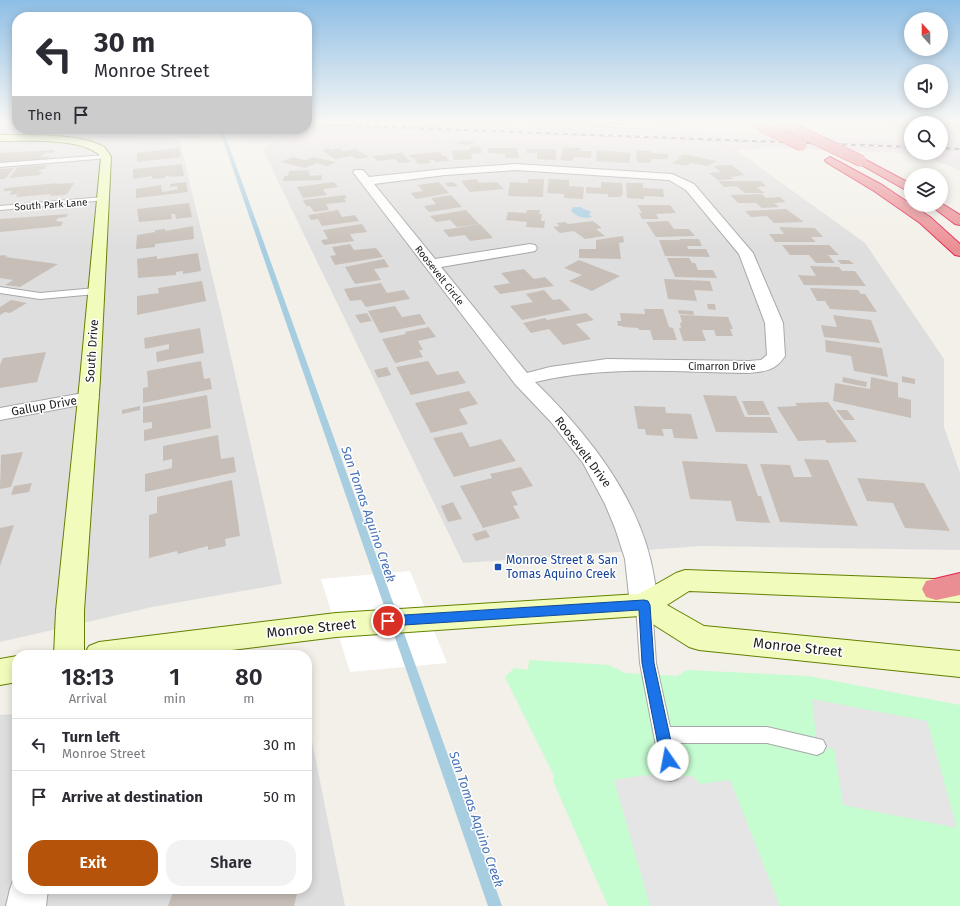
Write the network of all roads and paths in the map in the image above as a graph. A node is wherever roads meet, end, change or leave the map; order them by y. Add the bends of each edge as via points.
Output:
1 (105, 164) edge
2 (837, 164) edge
3 (867, 164) edge
4 (363, 176) joint
5 (904, 185) edge
6 (103, 199) junction
7 (0, 208) edge
8 (946, 212) edge
9 (960, 221) edge
10 (530, 248) dead end
11 (960, 252) edge
12 (432, 264) junction
13 (0, 290) edge
14 (96, 291) junction
15 (522, 380) junction
16 (89, 398) junction
17 (0, 414) edge
18 (952, 588) edge
19 (644, 605) junction
20 (69, 650) edge
21 (137, 650) edge
22 (960, 664) edge
23 (12, 670) edge
24 (0, 672) edge
25 (663, 735) junction
26 (817, 746) dead end
27 (670, 772) dead end
28 (28, 894) edge
29 (26, 906) edge

1 - 6 street, South Drive
2 - 11 highway via 925,220
3 - 5 highway, bridge
4 - 12 street, Roosevelt Circle
4 - 15 street, Cimarron Drive via 516,167 672,177 690,187 746,254 774,323 776,356 767,365 607,365 550,373
6 - 7 lane, South Park Lane
6 - 14 street, South Drive
8 - 9 highway
10 - 12 street
12 - 15 street, Roosevelt Circle
13 - 14 lane via 40,296
14 - 16 street, South Drive
15 - 19 street, Roosevelt Drive via 546,402 587,453 616,499 637,554
16 - 17 street, Gallup Drive
16 - 20 street, South Drive via 70,611
18 - 19 street, Monroe Street via 685,580
19 - 21 street, Monroe Street via 336,625
19 - 22 street, Monroe Street via 699,638
19 - 25 lane via 648,663
23 - 24 street
25 - 26 lane via 767,735
25 - 27 lane
28 - 29 street

